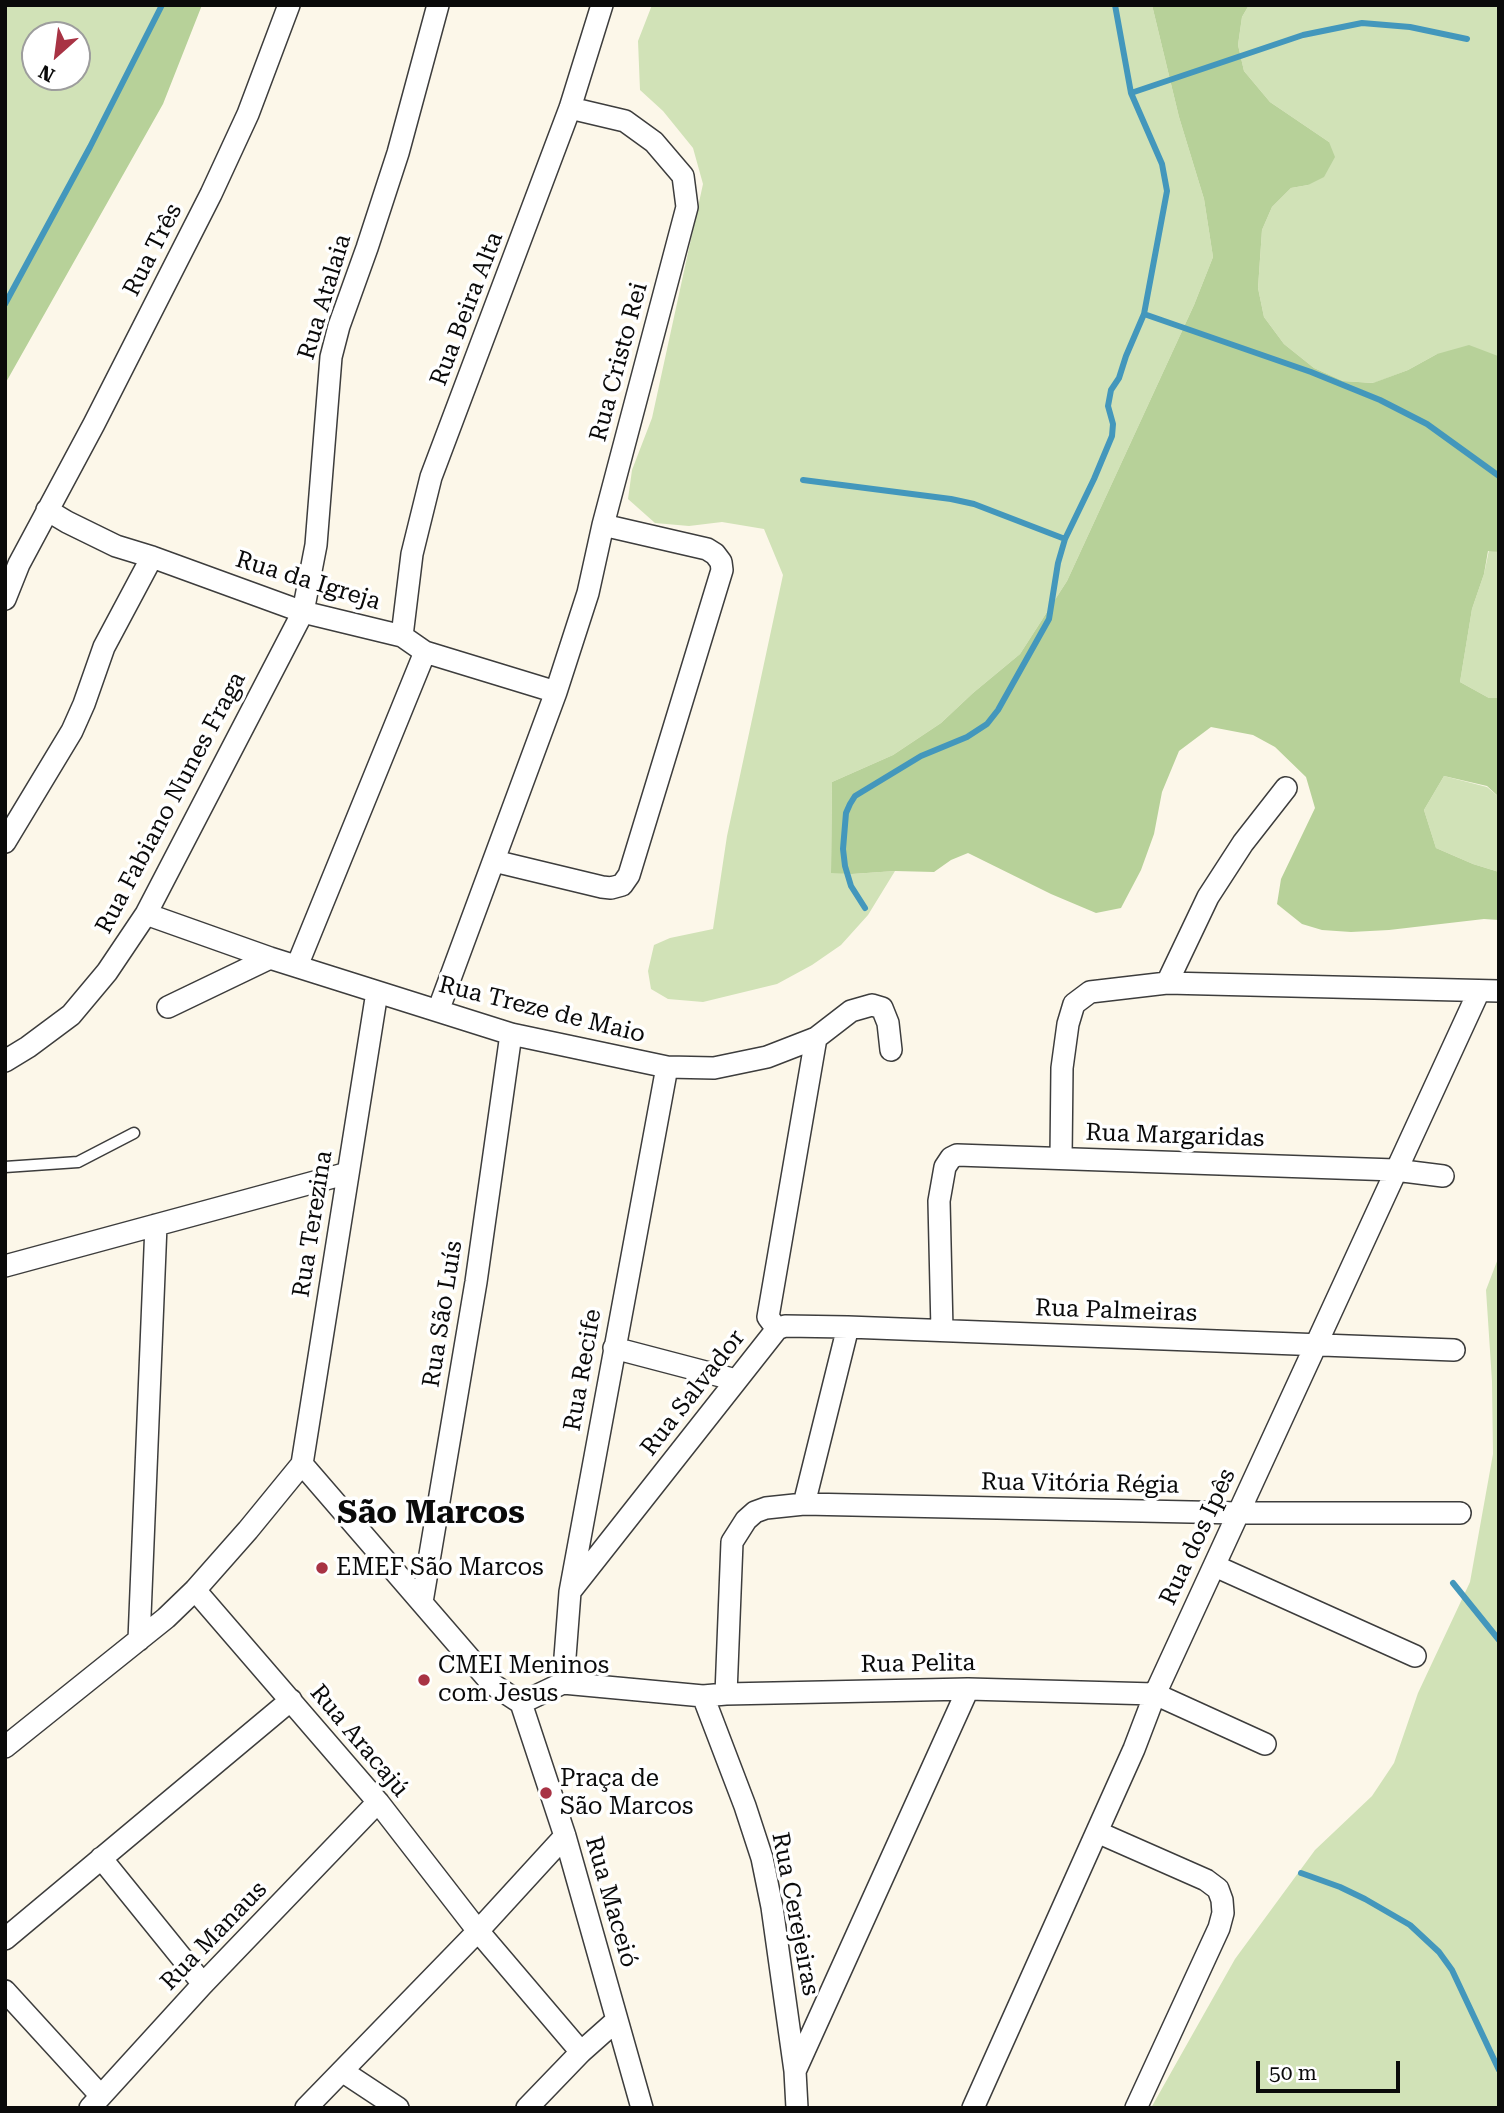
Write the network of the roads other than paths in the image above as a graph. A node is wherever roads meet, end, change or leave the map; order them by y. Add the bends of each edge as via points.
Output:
1 (289, 5) edge
2 (438, 5) edge
3 (602, 5) edge
4 (570, 108) junction
5 (47, 510) junction
6 (603, 525) junction
7 (152, 557) junction
8 (5, 599) edge
9 (303, 612) junction
10 (402, 636) junction
11 (425, 652) junction
12 (556, 692) junction
13 (1286, 788) dead end
14 (5, 842) edge
15 (494, 861) junction
16 (146, 914) junction
17 (270, 958) junction
18 (297, 965) junction
19 (1167, 983) junction
20 (1489, 991) edge
21 (376, 992) junction
22 (168, 1007) dead end
23 (438, 1011) junction
24 (511, 1034) junction
25 (816, 1038) junction
26 (891, 1050) dead end
27 (5, 1061) edge
28 (667, 1067) junction
29 (134, 1133) dead end
30 (1061, 1158) junction
31 (5, 1167) edge
32 (1395, 1170) junction
33 (348, 1173) junction
34 (1443, 1176) dead end
35 (156, 1225) junction
36 (5, 1266) edge
37 (848, 1327) junction
38 (776, 1329) junction
39 (942, 1330) junction
40 (1315, 1345) junction
41 (614, 1348) junction
42 (1454, 1350) dead end
43 (736, 1380) junction
44 (302, 1464) junction
45 (804, 1504) junction
46 (1239, 1513) junction
47 (1460, 1513) dead end
48 (1214, 1566) junction
49 (195, 1590) junction
50 (570, 1592) junction
51 (422, 1602) junction
52 (139, 1640) junction
53 (1415, 1656) dead end
54 (563, 1683) junction
55 (968, 1689) junction
56 (726, 1694) junction
57 (1155, 1694) junction
58 (703, 1696) junction
59 (290, 1700) junction
60 (522, 1703) junction
61 (1265, 1744) dead end
62 (5, 1747) edge
63 (378, 1802) junction
64 (1097, 1832) junction
65 (565, 1836) junction
66 (101, 1858) junction
67 (478, 1931) junction
68 (5, 1939) edge
69 (203, 1984) junction
70 (5, 1991) edge
71 (617, 2020) junction
72 (581, 2052) junction
73 (342, 2071) junction
74 (795, 2071) junction
75 (96, 2102) edge
76 (306, 2108) edge
77 (398, 2108) edge
78 (527, 2108) edge
79 (642, 2108) edge
80 (797, 2108) edge
81 (973, 2108) edge
82 (1136, 2108) edge

1 - 5 street, Rua Três via 248,114 211,194
2 - 9 street, Rua Atalaia via 398,153 331,357 316,545
3 - 4 street, Rua Beira Alta
4 - 6 street, Rua Cristo Rei via 625,121 654,142 682,176 687,207
4 - 10 street, Rua Beira Alta via 431,477 412,554
5 - 7 street, Rua da Igreja via 116,545
5 - 8 street, Rua Três
6 - 12 street, Rua Cristo Rei via 588,593
6 - 15 street via 707,549 721,562 722,570 629,875 622,885 611,888
7 - 9 street, Rua da Igreja
7 - 14 street via 104,647 72,731
9 - 10 street, Rua da Igreja
9 - 16 street, Rua Fabiano Nunes Fraga
10 - 11 street, Rua da Igreja
11 - 12 street, Rua da Igreja
11 - 18 street
12 - 15 street, Rua Cristo Rei
13 - 19 street via 1208,897
15 - 23 street, Rua Cristo Rei
16 - 17 street, Rua Treze de Maio
16 - 27 street, Rua Fabiano Nunes Fraga via 71,1015
17 - 18 street, Rua Treze de Maio
17 - 22 street
18 - 21 street, Rua Treze de Maio
19 - 20 street
19 - 30 street via 1090,992 1074,1004 1062,1068
20 - 32 street, Rua dos Ipês
21 - 23 street, Rua Treze de Maio
21 - 33 street, Rua Terezina
23 - 24 street, Rua Treze de Maio
24 - 28 street, Rua Treze de Maio
24 - 51 street, Rua São Luís via 476,1282
25 - 26 street, Rua Treze de Maio via 851,1011 872,1005 882,1008
25 - 28 street, Rua Treze de Maio via 740,1065
25 - 38 street, Rua Salvador via 768,1317
28 - 41 street, Rua Recife
29 - 31 lane via 78,1162
30 - 32 street, Rua Margaridas
30 - 39 street, Rua Margaridas via 951,1158 939,1200
32 - 34 street, Rua Margaridas
32 - 40 street, Rua dos Ipês
33 - 35 street
33 - 44 street, Rua Terezina
35 - 36 street
35 - 52 street
37 - 38 street, Rua Palmeiras
37 - 39 street, Rua Palmeiras
37 - 45 street
38 - 43 street, Rua Salvador
39 - 40 street, Rua Palmeiras
40 - 42 street, Rua Palmeiras
40 - 46 street, Rua dos Ipês
41 - 43 street
41 - 50 street, Rua Recife
43 - 50 street, Rua Salvador
44 - 49 street
44 - 51 street
45 - 46 street, Rua Vitória Régia
45 - 56 street, Rua Vitória Régia via 755,1512 733,1542
46 - 47 street, Rua Vitória Régia
46 - 48 street, Rua dos Ipês
48 - 53 street
48 - 57 street, Rua dos Ipês
49 - 52 street
49 - 59 street, Rua Aracajú
50 - 54 street, Rua Recife
51 - 60 street via 492,1684
52 - 62 street
54 - 58 street, Rua Pelita
54 - 60 street
55 - 56 street, Rua Pelita
55 - 57 street, Rua Pelita
55 - 74 street
56 - 58 street, Rua Pelita
57 - 61 street, Rua Pelita
57 - 64 street, Rua dos Ipês
58 - 74 street, Rua Cerejeiras via 762,1858
59 - 63 street, Rua Aracajú
59 - 66 street
60 - 65 street, Rua Maceió
63 - 67 street, Rua Aracajú
63 - 69 street, Rua Manaus
64 - 81 street, Rua dos Ipês
64 - 82 street via 1206,1880 1218,1889 1222,1900 1219,1928
65 - 67 street
65 - 71 street, Rua Maceió
66 - 68 street
66 - 69 street
67 - 72 street, Rua Aracajú
67 - 73 street
69 - 75 street, Rua Manaus
70 - 75 street
71 - 72 street
71 - 79 street, Rua Maceió
72 - 78 street
73 - 76 street
73 - 77 street
74 - 80 street, Rua Cerejeiras

